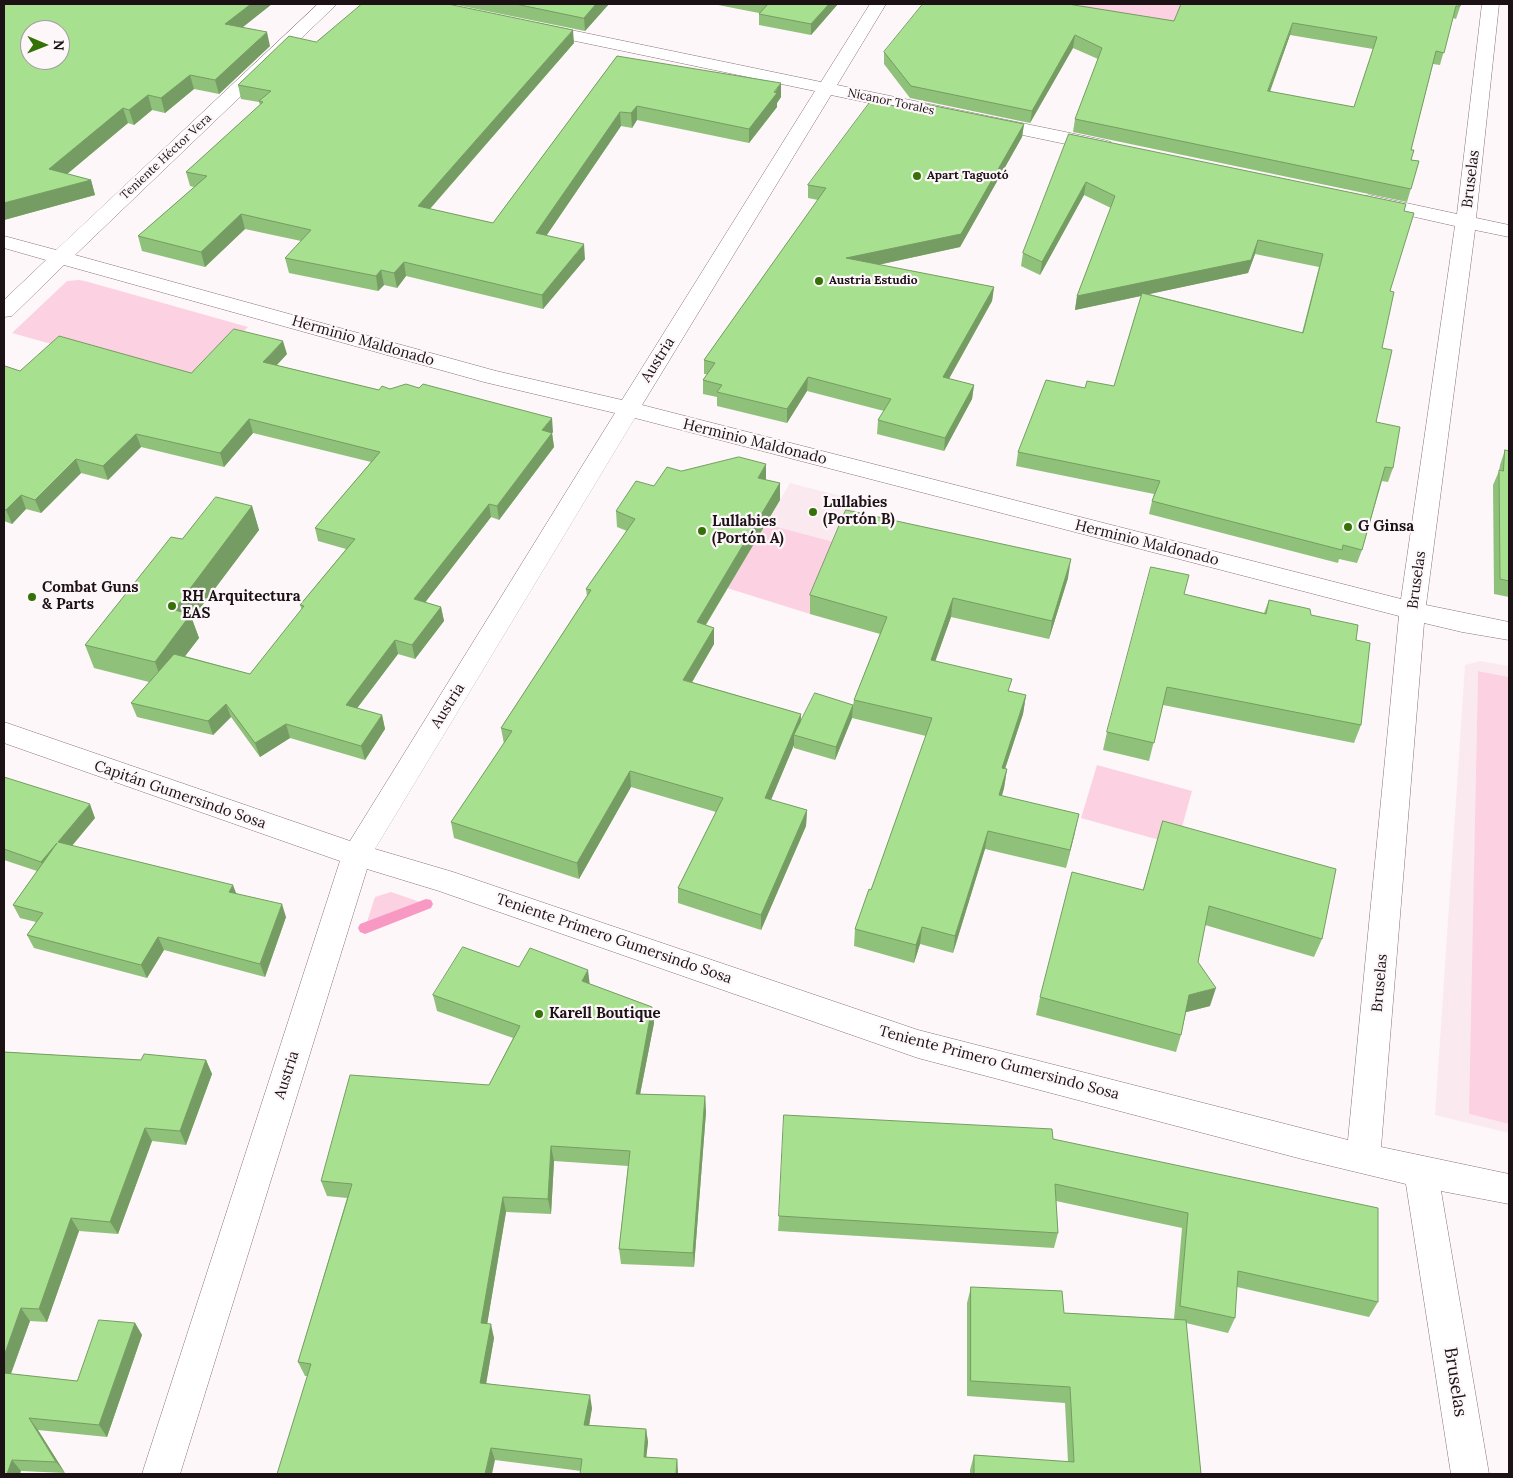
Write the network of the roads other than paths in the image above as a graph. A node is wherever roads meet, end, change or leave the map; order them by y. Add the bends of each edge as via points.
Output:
1 (328, 4) edge
2 (878, 4) edge
3 (1491, 4) edge
4 (516, 24) edge
5 (826, 88) junction
6 (1125, 150) edge
7 (1347, 196) edge
8 (1466, 222) junction
9 (1509, 231) edge
10 (4, 242) edge
11 (60, 257) junction
12 (4, 311) edge
13 (630, 409) junction
14 (1412, 611) junction
15 (1509, 631) edge
16 (4, 732) edge
17 (357, 854) junction
18 (1363, 1158) junction
19 (1422, 1172) junction
20 (1509, 1189) edge
21 (161, 1474) edge
22 (1470, 1474) edge

1 - 11 street, Teniente Héctor Vera
2 - 5 street, Austria
3 - 8 street, Bruselas
4 - 5 street, Nicanor Torales
5 - 6 street, Nicanor Torales
5 - 13 street, Austria
7 - 8 street
8 - 9 street
8 - 14 street, Bruselas
10 - 11 street, Herminio Maldonado
11 - 12 street, Teniente Héctor Vera
11 - 13 street, Herminio Maldonado via 492,377
13 - 14 street, Herminio Maldonado
13 - 17 street, Austria
14 - 15 street, Herminio Maldonado
14 - 18 street, Bruselas
16 - 17 street, Capitán Gumersindo Sosa
17 - 18 street, Teniente Primero Gumersindo Sosa via 443,880 918,1044
17 - 21 street, Austria
18 - 19 street, Teniente Primero Gumersindo Sosa
19 - 20 street, Teniente Primero Gumersindo Sosa
19 - 22 street, Bruselas

